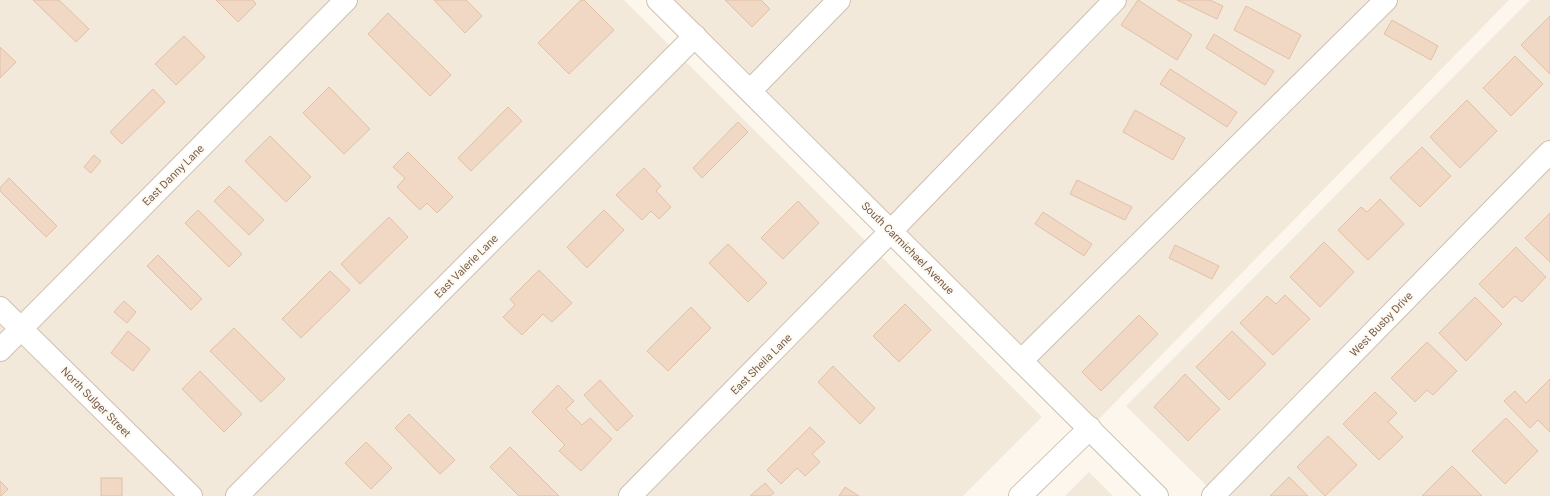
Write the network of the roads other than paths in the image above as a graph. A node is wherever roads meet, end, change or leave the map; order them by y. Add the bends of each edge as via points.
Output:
1 (346, 0) edge
2 (658, 0) edge
3 (839, 0) edge
4 (1115, 0) edge
5 (1386, 0) edge
6 (695, 36) junction
7 (750, 91) junction
8 (1550, 152) edge
9 (891, 231) junction
10 (0, 308) edge
11 (21, 329) junction
12 (0, 350) edge
13 (1022, 361) junction
14 (1090, 428) junction
15 (191, 496) edge
16 (236, 496) edge
17 (630, 496) edge
18 (1020, 496) edge
19 (1158, 496) edge
20 (1213, 496) edge

1 - 11 street, East Danny Lane
2 - 6 street, South Carmichael Avenue
3 - 7 street
4 - 9 street, East Sheila Lane
5 - 13 street
6 - 7 street, South Carmichael Avenue
6 - 16 street, East Valerie Lane
7 - 9 street, South Carmichael Avenue
8 - 20 street, West Busby Drive
9 - 13 street, South Carmichael Avenue
9 - 17 street, East Sheila Lane
10 - 11 street, North Sulger Street
11 - 12 street, East Danny Lane
11 - 15 street, North Sulger Street
13 - 14 street, South Carmichael Avenue
14 - 18 street
14 - 19 street, South Carmichael Avenue

